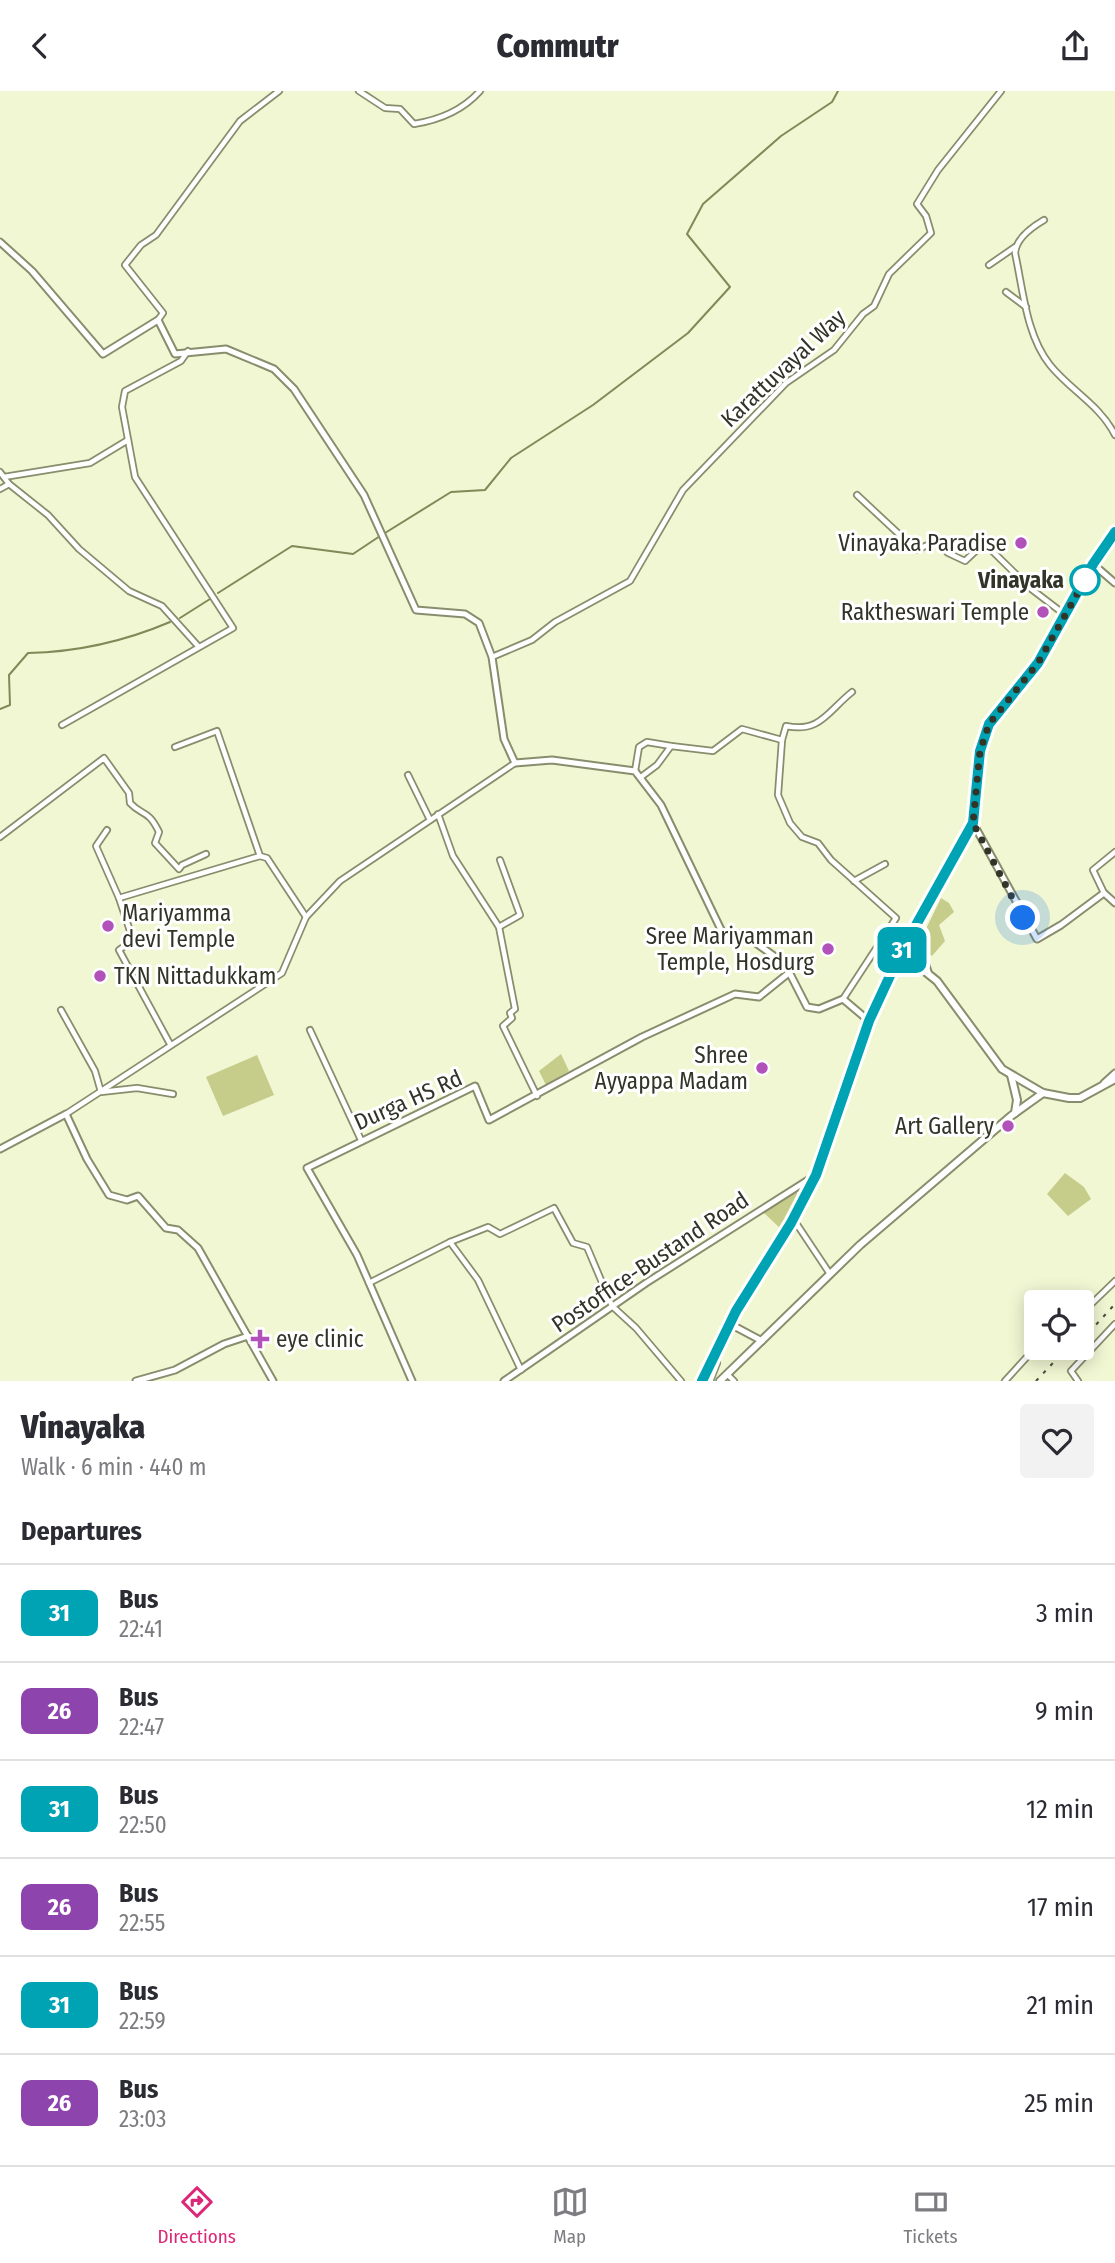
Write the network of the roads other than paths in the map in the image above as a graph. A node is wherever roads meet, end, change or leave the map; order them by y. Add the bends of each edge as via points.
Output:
1 (279, 91) edge
2 (359, 91) edge
3 (480, 91) edge
4 (1001, 91) edge
5 (1044, 220) dead end
6 (0, 241) edge
7 (1015, 246) junction
8 (989, 265) dead end
9 (1006, 292) dead end
10 (1026, 307) junction
11 (158, 320) junction
12 (189, 351) junction
13 (1115, 435) edge
14 (128, 440) junction
15 (2, 474) edge
16 (9, 484) junction
17 (0, 489) edge
18 (857, 495) dead end
19 (1115, 532) edge
20 (1115, 543) edge
21 (1093, 564) junction
22 (1115, 583) edge
23 (1064, 614) junction
24 (198, 646) junction
25 (492, 657) junction
26 (852, 692) dead end
27 (62, 725) dead end
28 (782, 740) junction
29 (671, 746) junction
30 (175, 747) dead end
31 (514, 763) junction
32 (635, 771) junction
33 (408, 775) dead end
34 (641, 777) junction
35 (438, 814) junction
36 (430, 820) junction
37 (973, 823) junction
38 (107, 830) dead end
39 (0, 837) edge
40 (1115, 852) edge
41 (206, 854) dead end
42 (260, 856) junction
43 (500, 860) dead end
44 (885, 864) dead end
45 (854, 881) junction
46 (1104, 893) junction
47 (119, 898) junction
48 (1115, 903) edge
49 (306, 917) junction
50 (499, 926) junction
51 (915, 929) junction
52 (901, 952) junction
53 (790, 972) junction
54 (929, 975) junction
55 (843, 999) junction
56 (61, 1010) dead end
57 (869, 1021) junction
58 (310, 1030) dead end
59 (170, 1044) junction
60 (1115, 1073) edge
61 (1012, 1075) junction
62 (1115, 1079) edge
63 (1104, 1083) junction
64 (101, 1092) junction
65 (1043, 1093) junction
66 (173, 1094) dead end
67 (537, 1097) junction
68 (1015, 1113) junction
69 (66, 1114) junction
70 (361, 1140) junction
71 (0, 1149) edge
72 (816, 1175) junction
73 (793, 1219) junction
74 (450, 1242) junction
75 (830, 1274) junction
76 (1115, 1281) edge
77 (369, 1283) junction
78 (1094, 1301) edge
79 (612, 1307) junction
80 (1115, 1324) edge
81 (732, 1325) junction
82 (248, 1336) junction
83 (762, 1341) junction
84 (714, 1356) junction
85 (1024, 1360) edge
86 (521, 1370) junction
87 (728, 1375) junction
88 (136, 1381) edge
89 (273, 1381) edge
90 (412, 1381) edge
91 (504, 1381) edge
92 (681, 1381) edge
93 (702, 1381) edge
94 (709, 1381) edge
95 (720, 1381) edge
96 (734, 1381) edge
97 (1005, 1381) edge
98 (1078, 1381) edge

1 - 11 street via 240,121 156,235 125,265 163,313
2 - 3 street via 385,109 400,109 414,124 436,120
4 - 25 street, Karattuvayal Way via 917,204 931,233 889,274 874,306 834,350 786,383 683,491 630,581 555,622 532,640
5 - 7 street
6 - 11 street via 32,271 103,355
7 - 8 street
7 - 10 street
9 - 10 street
10 - 13 street via 1038,349 1108,420
11 - 12 street via 175,354
12 - 14 street via 181,361 125,391 122,407
12 - 25 street via 226,349 274,369 294,389 364,495 416,610 465,614 479,623
14 - 15 street via 90,464
14 - 24 street via 135,477 233,628
15 - 16 street
16 - 17 street
16 - 24 street via 129,591 162,606
18 - 23 street via 916,550 937,541 965,561 984,543
19 - 21 main road
20 - 21 main road
21 - 22 street
21 - 23 main road
23 - 37 main road via 1038,663 989,724 980,751
24 - 27 street
25 - 31 street via 504,739
26 - 28 street via 814,726 804,730 786,726
28 - 29 street via 742,729 713,751
28 - 45 street via 778,795 790,823 802,837 818,843
29 - 32 street via 647,742 639,747
29 - 34 street
30 - 42 street via 217,731
31 - 32 street via 552,760
31 - 35 street
32 - 34 street
33 - 36 street
34 - 53 street via 661,805 725,938 742,933
35 - 36 street
35 - 50 street via 453,856
36 - 49 street via 340,881
37 - 46 street via 1037,939
37 - 51 main road
38 - 47 street via 96,846
39 - 41 street via 104,758 129,793 130,803 154,822 159,832 155,843 179,869
40 - 46 street via 1093,870
42 - 47 street
42 - 49 street via 267,858
43 - 50 street via 520,915
44 - 45 street
45 - 55 street via 896,918
46 - 48 street
47 - 59 street via 133,940 119,949
49 - 59 street via 282,972
50 - 67 street via 514,1009 512,1019 503,1026
51 - 52 main road
51 - 54 street
52 - 54 main road
52 - 57 main road
53 - 55 street via 807,1007 819,1009
53 - 67 street, Durga HS Rd via 759,997 735,994 642,1037
54 - 61 main road via 1002,1069
55 - 57 street
56 - 64 street via 95,1071
57 - 72 main road
58 - 70 street
59 - 64 street
60 - 63 street
61 - 65 main road
61 - 68 main road
62 - 63 main road
63 - 65 main road via 1080,1098
64 - 66 street via 137,1088
64 - 69 street
65 - 68 main road
67 - 70 street, Durga HS Rd via 489,1120 475,1086
68 - 75 main road
69 - 71 street
69 - 82 street via 109,1195 127,1200 138,1196 166,1228 178,1230 198,1248
70 - 77 street, Durga HS Rd via 307,1168 341,1223
72 - 73 main road
72 - 79 street, Postoffice-Bustand Road
73 - 75 street
73 - 81 main road via 736,1311
74 - 77 street
74 - 79 street via 488,1227 500,1234 554,1208 573,1243 587,1247
74 - 86 street via 478,1280
75 - 83 main road
76 - 78 street
77 - 90 street, Durga HS Rd
79 - 86 street, Postoffice-Bustand Road
79 - 92 street
80 - 98 street via 1071,1371
81 - 83 street
81 - 84 main road
82 - 88 street via 175,1370
82 - 89 street
83 - 87 main road
84 - 93 main road
84 - 94 main road
85 - 97 street
86 - 91 street, Postoffice-Bustand Road
87 - 95 main road
87 - 96 street

